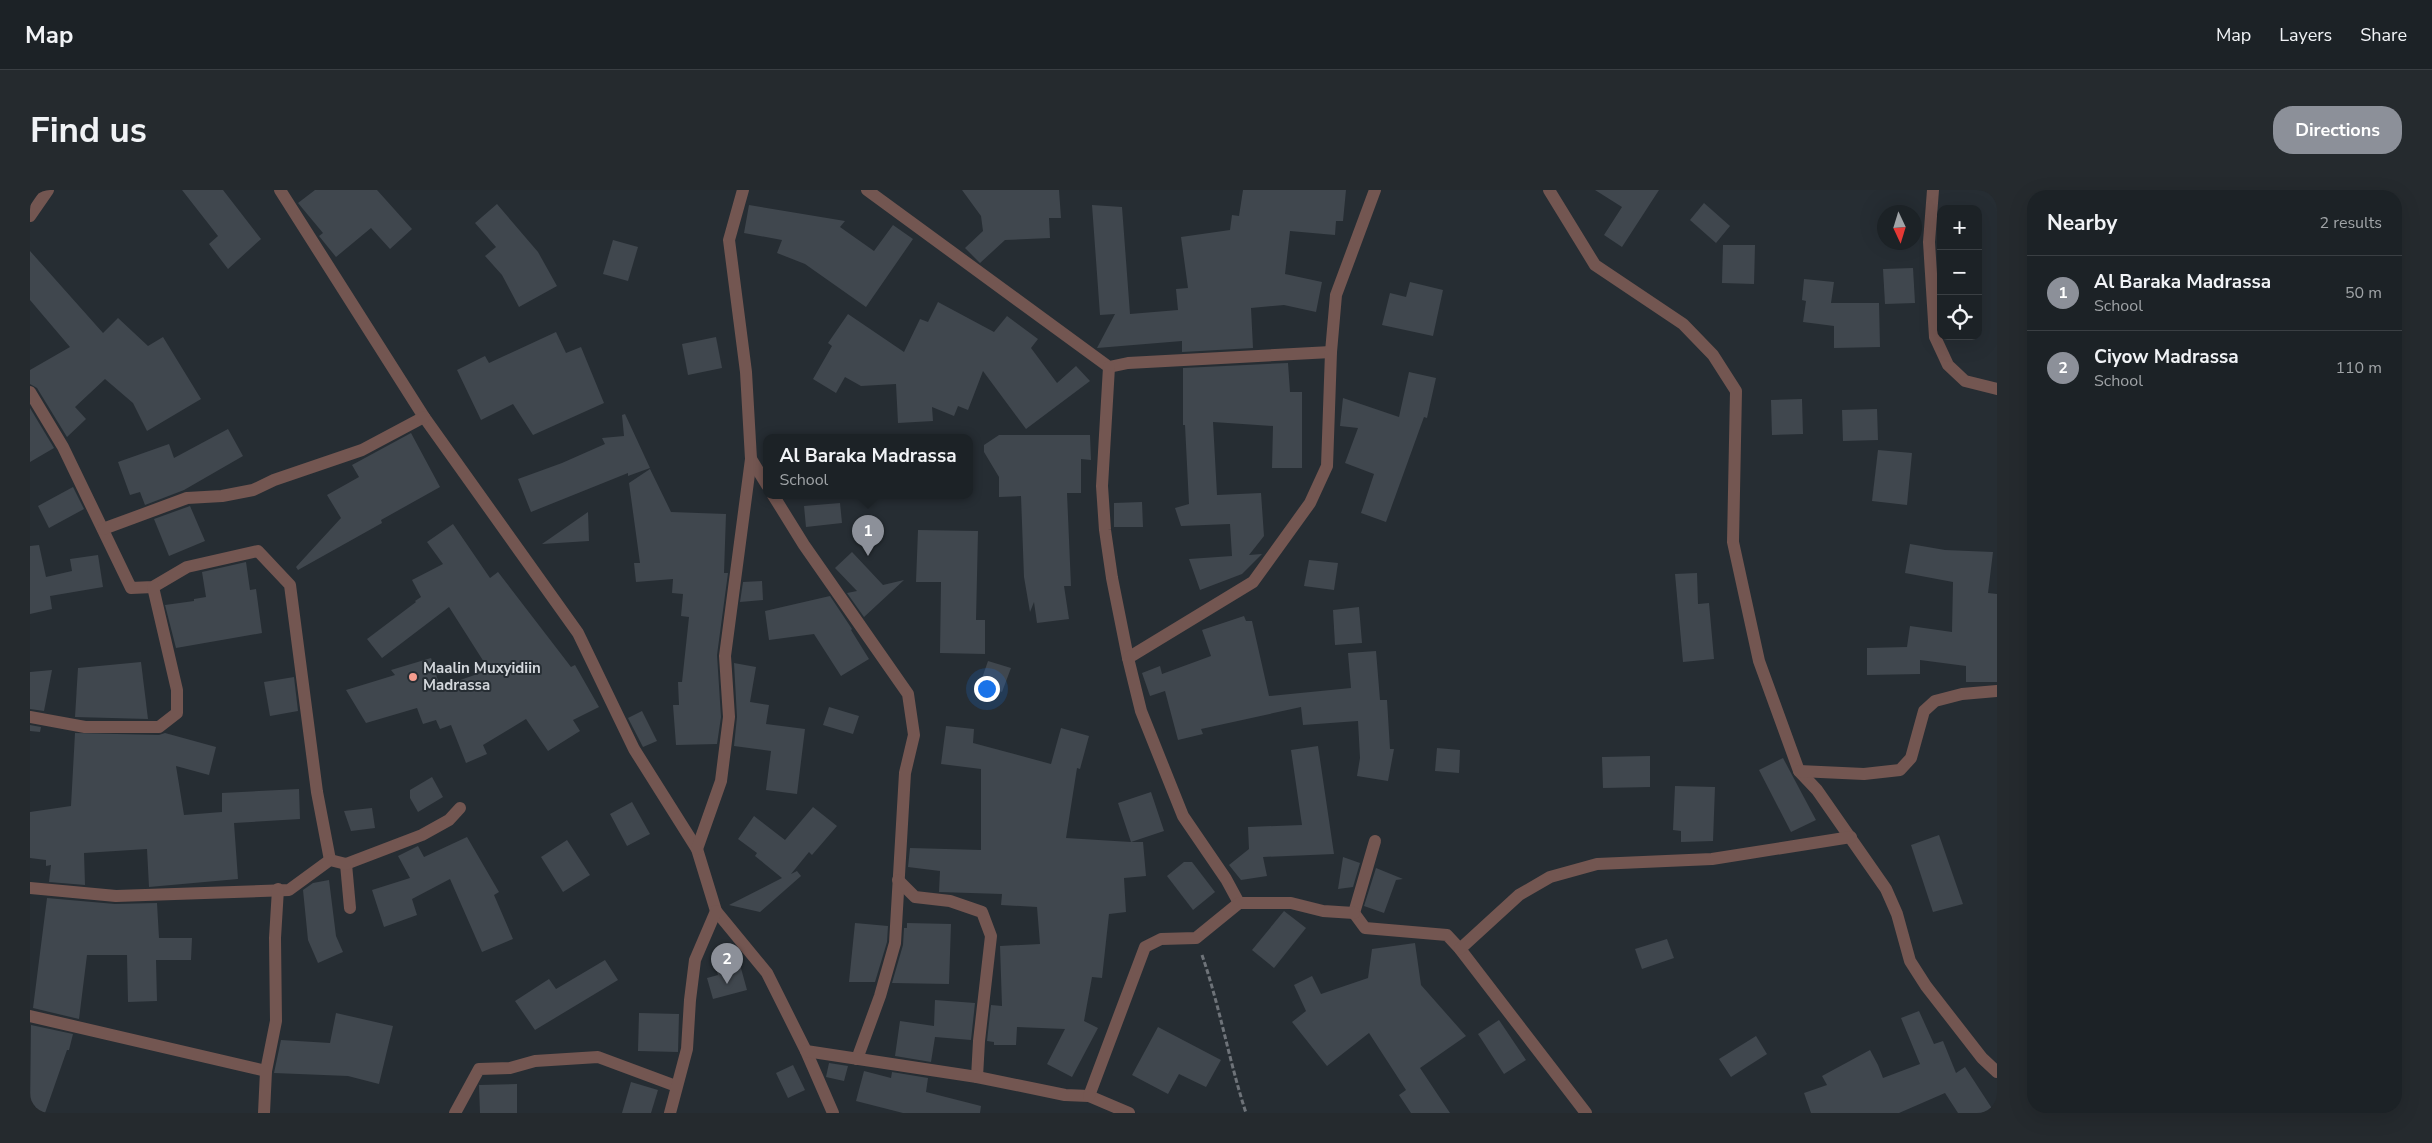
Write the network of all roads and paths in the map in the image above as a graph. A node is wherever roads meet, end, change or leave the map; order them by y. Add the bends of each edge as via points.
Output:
1 (48, 190) edge
2 (280, 190) edge
3 (743, 190) edge
4 (867, 190) edge
5 (1375, 190) edge
6 (1549, 190) edge
7 (1934, 190) edge
8 (30, 216) edge
9 (1331, 352) junction
10 (1109, 366) junction
11 (1997, 389) edge
12 (30, 392) edge
13 (424, 417) junction
14 (751, 459) junction
15 (763, 478) edge
16 (775, 499) edge
17 (103, 529) junction
18 (153, 587) junction
19 (1128, 658) junction
20 (1997, 692) edge
21 (30, 717) edge
22 (1799, 771) junction
23 (460, 808) dead end
24 (1851, 837) junction
25 (1375, 841) dead end
26 (697, 849) junction
27 (330, 860) junction
28 (346, 864) junction
29 (898, 880) junction
30 (30, 888) edge
31 (278, 889) junction
32 (1239, 903) junction
33 (350, 908) dead end
34 (716, 910) junction
35 (1354, 913) junction
36 (1196, 938) junction
37 (1460, 949) junction
38 (30, 1016) edge
39 (806, 1051) junction
40 (858, 1059) junction
41 (266, 1071) junction
42 (1997, 1072) edge
43 (977, 1078) junction
44 (676, 1086) junction
45 (1090, 1096) junction
46 (264, 1113) edge
47 (455, 1113) edge
48 (670, 1113) edge
49 (832, 1113) edge
50 (1128, 1113) edge
51 (1246, 1113) edge
52 (1586, 1113) edge

1 - 8 street
2 - 13 street
3 - 14 street via 729,240 746,372
4 - 10 street
5 - 9 street via 1336,295
6 - 22 street via 1595,265 1683,324 1713,355 1736,390 1733,542 1759,661
7 - 11 street via 1929,242 1935,336 1948,365 1965,381
9 - 10 street
9 - 19 street via 1327,466 1310,503 1253,582
10 - 19 street via 1102,486 1112,578
12 - 17 street via 63,447
13 - 17 street via 362,450 253,490 186,498
13 - 26 street via 578,633 634,749
14 - 15 street
14 - 26 street via 725,656 729,717 721,781
16 - 29 street via 908,694 914,735 905,773
17 - 18 street via 131,588
18 - 21 street via 177,690 177,712 159,727 85,727
18 - 27 street via 187,567 258,551 290,585 317,792
19 - 32 street via 1141,711 1183,816
20 - 22 street via 1962,694 1935,701 1924,711 1911,758 1900,770 1864,774
22 - 24 street
23 - 28 street via 449,820 422,835
24 - 37 street via 1712,859 1597,864 1550,877 1519,895
24 - 42 street via 1886,889 1897,914 1910,961 1948,1015
25 - 35 street
26 - 34 street
27 - 28 street
27 - 31 street via 288,890
28 - 33 street
29 - 40 street via 894,943
29 - 43 street via 915,897 950,901 982,912 991,936
30 - 31 street via 116,896
31 - 41 street via 276,1021
32 - 35 street via 1291,902 1323,911
32 - 36 street
34 - 39 street via 767,974
34 - 44 street via 695,960 687,1048
35 - 37 street via 1365,928 1447,935
36 - 45 street via 1162,939 1145,947
36 - 51 path via 1214,991
37 - 52 street
38 - 41 street
39 - 40 street
39 - 49 street
40 - 43 street
41 - 46 street
43 - 45 street via 1065,1095
44 - 47 street via 598,1057 535,1061 510,1068 480,1069
44 - 48 street
45 - 50 street

